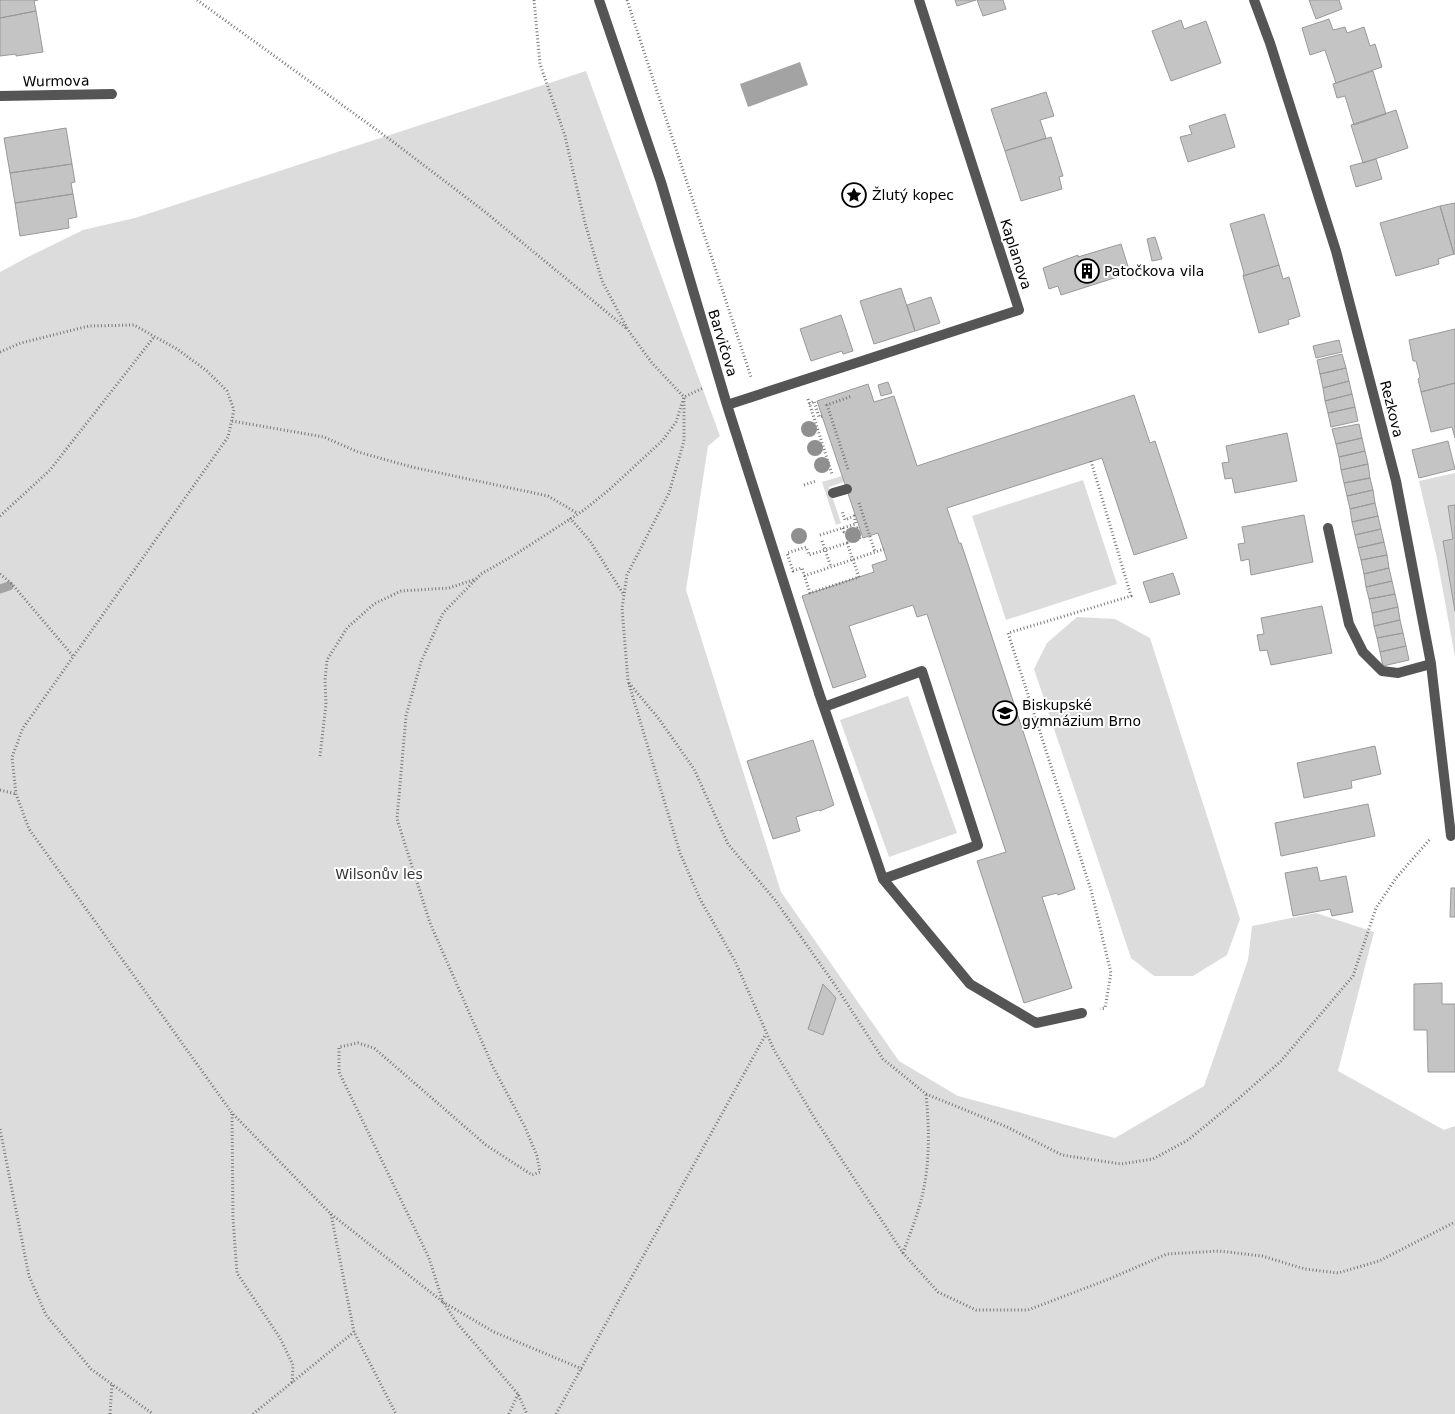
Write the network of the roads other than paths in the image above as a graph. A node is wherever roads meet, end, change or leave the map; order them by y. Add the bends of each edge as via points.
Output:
1 (599, 0) edge
2 (919, 0) edge
3 (1254, 0) edge
4 (112, 94) dead end
5 (0, 96) edge
6 (727, 404) junction
7 (847, 489) dead end
8 (833, 493) dead end
9 (1328, 528) dead end
10 (1431, 664) junction
11 (824, 707) junction
12 (1451, 836) dead end
13 (883, 879) junction
14 (1082, 1013) road end

1 - 6 street, Barvičova via 661,182
2 - 6 street, Kaplanova via 1019,310
3 - 10 street, Rezkova via 1347,289 1396,481
4 - 5 street, Wurmova
6 - 11 street, Barvičova
7 - 8 street
9 - 10 street via 1349,624 1363,652 1382,671 1398,673
10 - 12 street, Rezkova
11 - 13 street, Barvičova
11 - 13 street via 922,671 978,846
13 - 14 street via 970,984 1036,1023

